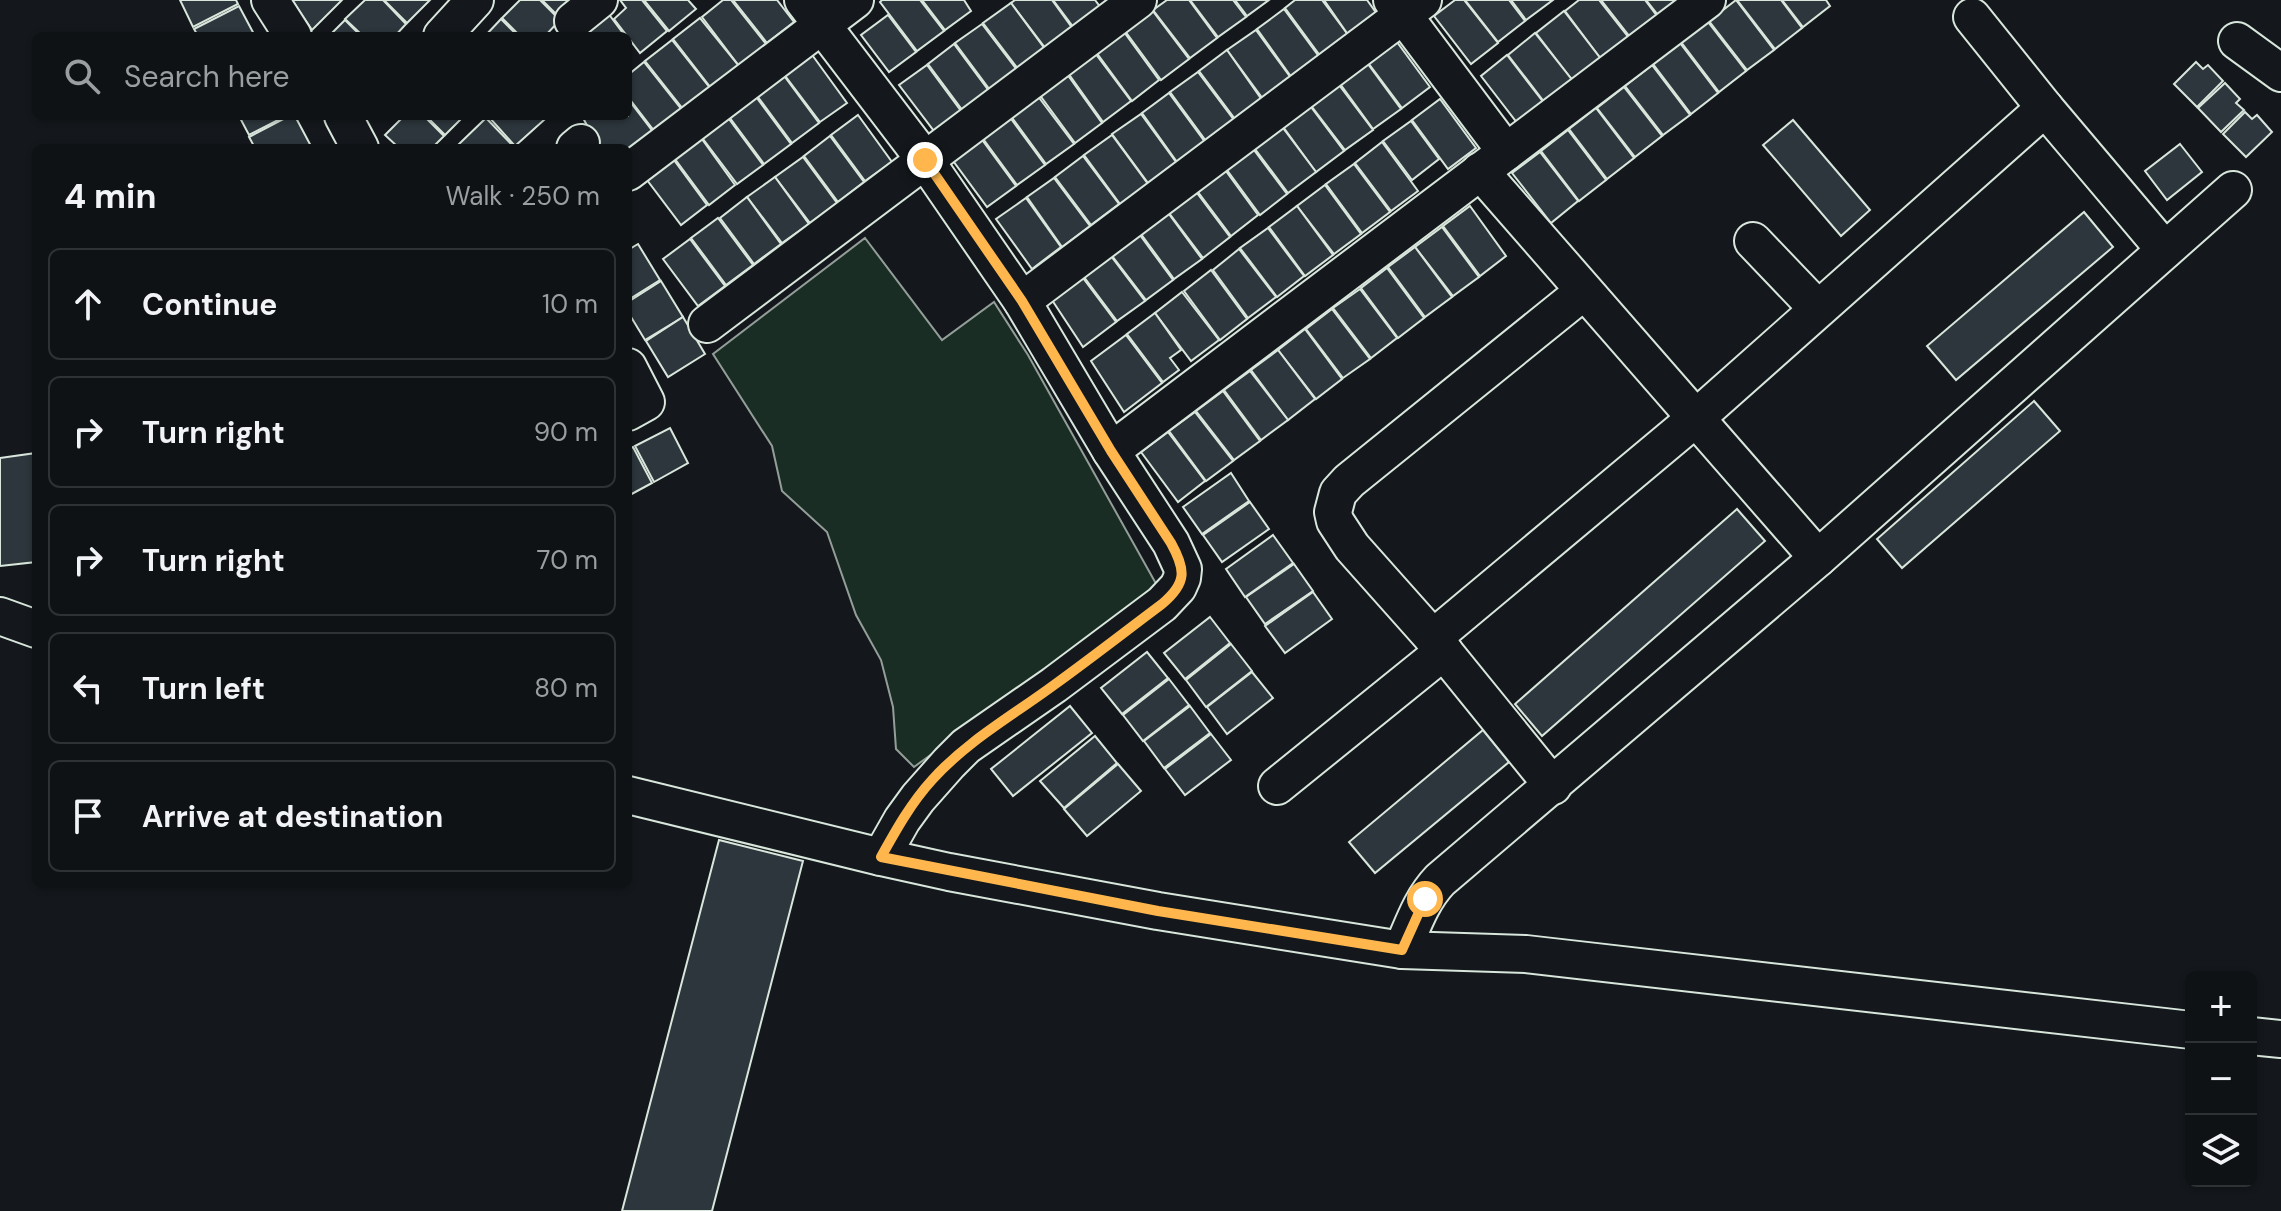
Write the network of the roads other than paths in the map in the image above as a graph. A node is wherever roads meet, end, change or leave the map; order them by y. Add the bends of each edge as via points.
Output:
1 (270, 0) edge
2 (475, 0) edge
3 (855, 0) edge
4 (1138, 0) edge
5 (1707, 0) edge
6 (1406, 5) edge
7 (813, 12) edge
8 (1972, 17) dead end
9 (290, 32) edge
10 (446, 32) edge
11 (2237, 41) dead end
12 (2281, 73) edge
13 (2045, 108) junction
14 (925, 160) junction
15 (1493, 162) junction
16 (632, 169) edge
17 (2233, 190) dead end
18 (1753, 241) dead end
19 (2165, 250) junction
20 (1583, 292) junction
21 (1022, 301) junction
22 (1818, 309) junction
23 (707, 324) dead end
24 (632, 375) edge
25 (632, 410) edge
26 (1696, 418) junction
27 (1111, 451) junction
28 (1818, 558) junction
29 (0, 616) edge
30 (32, 628) edge
31 (1439, 645) junction
32 (1277, 786) dead end
33 (1553, 786) junction
34 (632, 796) edge
35 (881, 857) junction
36 (1402, 950) junction
37 (2185, 1029) edge
38 (2257, 1037) edge
39 (2281, 1039) edge

1 - 9 street
2 - 10 street
3 - 7 street
4 - 14 street
5 - 15 street
6 - 15 street
6 - 21 street
7 - 14 street
7 - 16 street
8 - 13 street
11 - 12 street
13 - 19 street
13 - 22 street
14 - 21 street
14 - 23 street
15 - 20 street
15 - 27 street
17 - 19 street
18 - 22 street
19 - 28 street
20 - 26 street
20 - 31 street via 1349,481 1335,499 1335,521 1352,547
21 - 27 street
22 - 26 street
24 - 25 street via 646,402
26 - 28 street
26 - 31 street
27 - 35 street via 1178,555 1183,569 1178,587 966,746 931,781
28 - 33 street
29 - 30 street
31 - 32 street
31 - 33 street
33 - 36 street via 1440,880 1418,911
34 - 35 street
35 - 36 street via 1158,911
36 - 37 street via 1526,954
38 - 39 street

